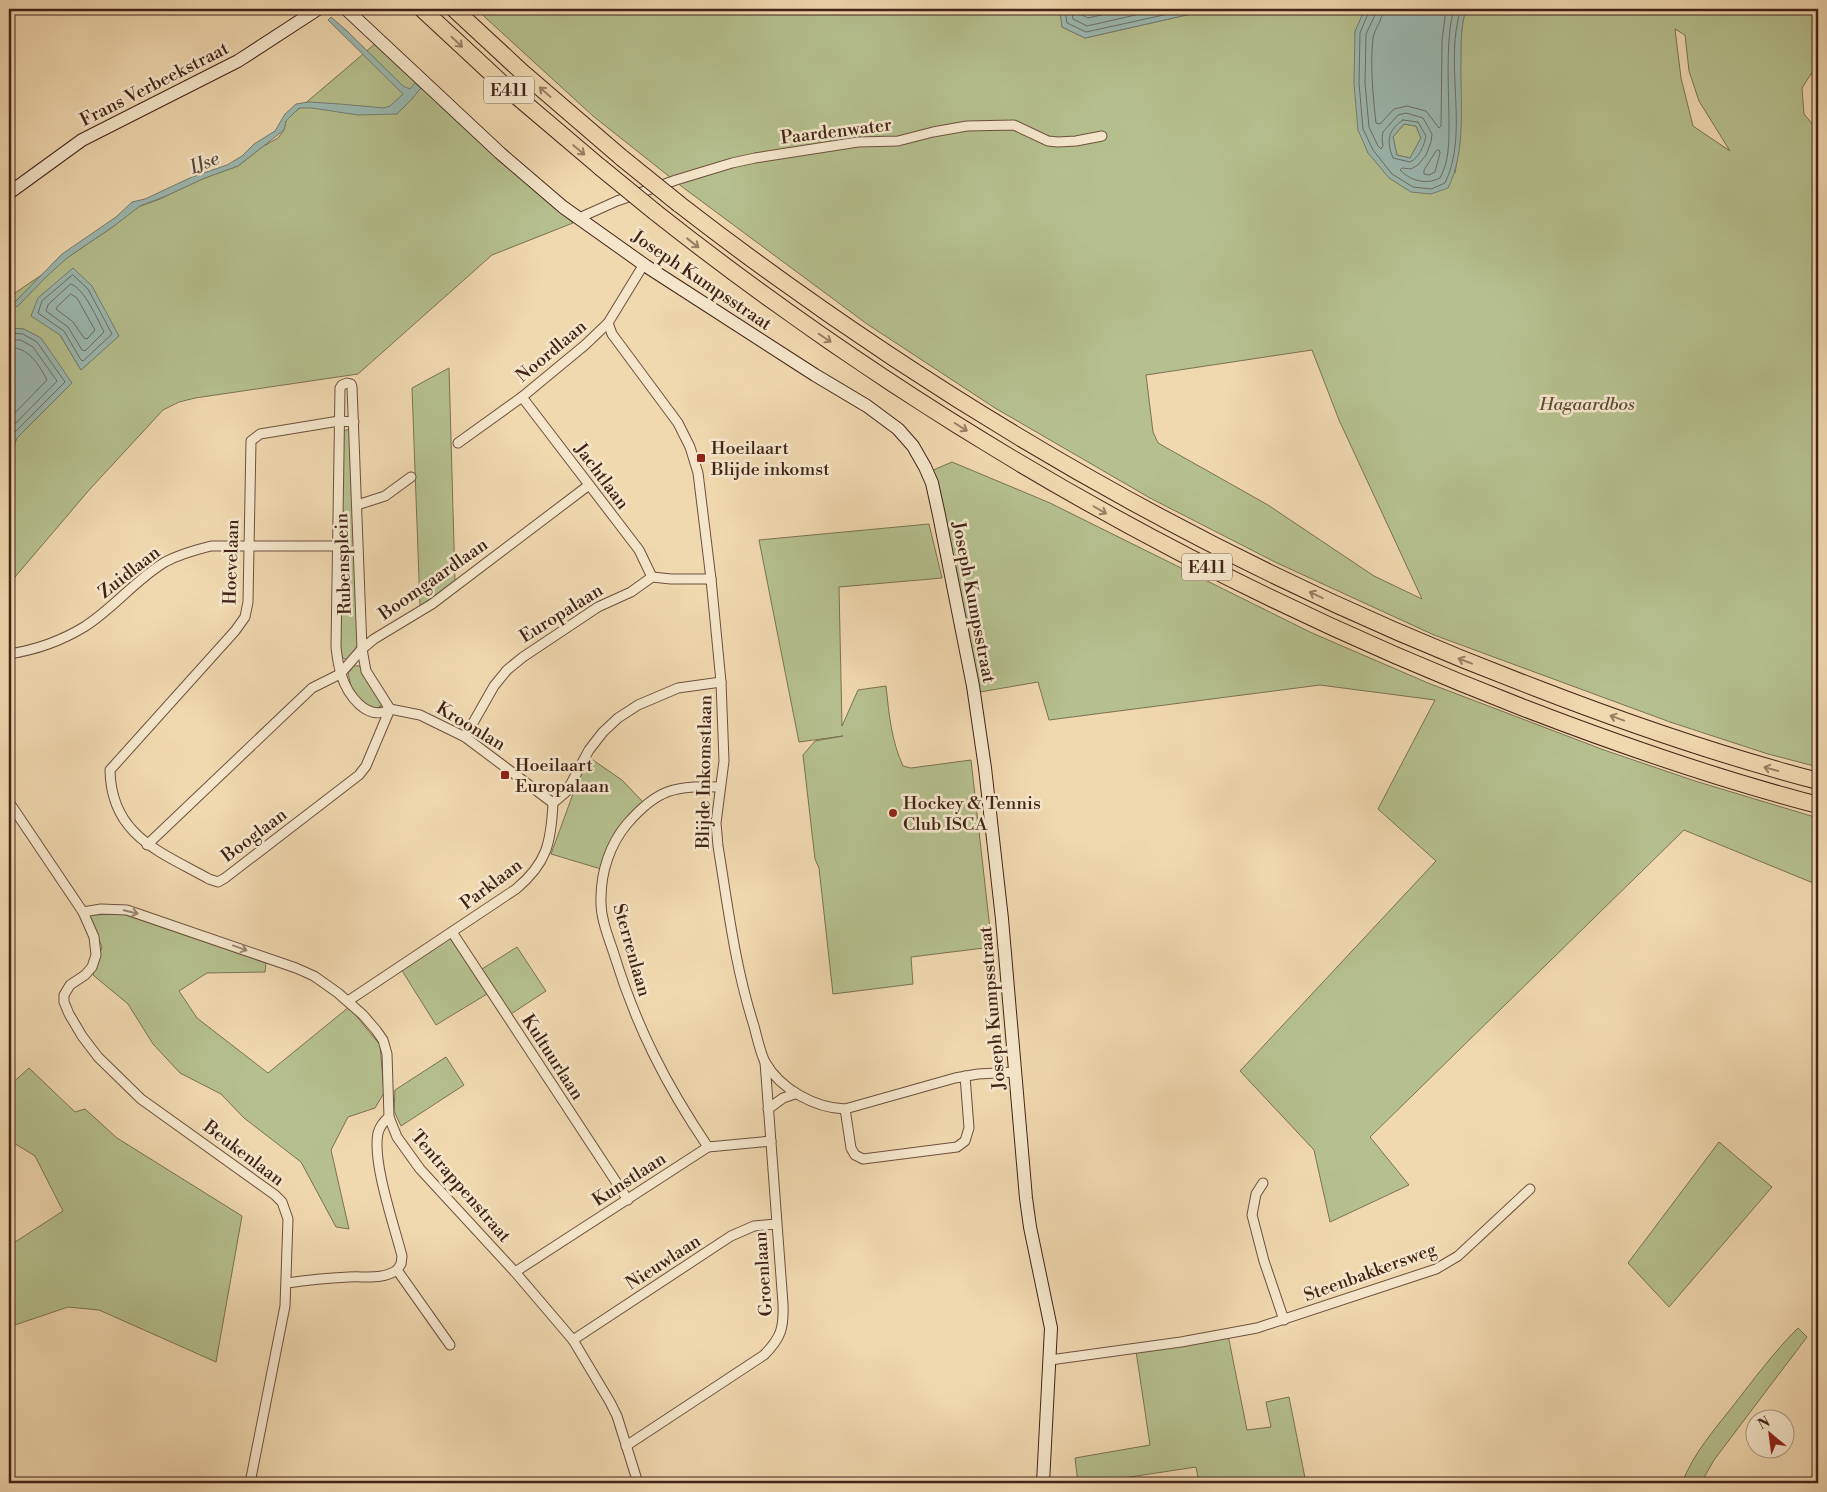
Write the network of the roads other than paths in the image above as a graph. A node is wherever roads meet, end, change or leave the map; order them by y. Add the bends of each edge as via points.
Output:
1 (318, 9) edge
2 (346, 9) edge
3 (422, 9) edge
4 (454, 9) edge
5 (1102, 136) dead end
6 (9, 193) edge
7 (579, 218) junction
8 (644, 264) junction
9 (608, 323) junction
10 (522, 396) junction
11 (339, 421) junction
12 (354, 422) junction
13 (458, 443) dead end
14 (411, 477) dead end
15 (589, 485) junction
16 (357, 505) junction
17 (249, 546) junction
18 (338, 546) junction
19 (652, 577) junction
20 (711, 579) junction
21 (362, 649) junction
22 (9, 654) edge
23 (340, 674) junction
24 (721, 682) junction
25 (390, 709) junction
26 (465, 737) junction
27 (110, 770) joint
28 (1818, 781) edge
29 (720, 787) junction
30 (9, 802) edge
31 (553, 803) junction
32 (1818, 805) edge
33 (147, 845) junction
34 (83, 912) junction
35 (452, 932) junction
36 (348, 1001) junction
37 (765, 1062) junction
38 (1015, 1072) junction
39 (965, 1076) junction
40 (795, 1094) junction
41 (845, 1109) junction
42 (768, 1110) junction
43 (389, 1117) junction
44 (771, 1141) junction
45 (708, 1147) junction
46 (1263, 1183) dead end
47 (1530, 1190) dead end
48 (628, 1200) junction
49 (776, 1224) junction
50 (397, 1270) junction
51 (515, 1272) junction
52 (287, 1283) junction
53 (1284, 1320) junction
54 (573, 1340) junction
55 (450, 1345) dead end
56 (1050, 1360) junction
57 (626, 1446) junction
58 (250, 1483) edge
59 (638, 1483) edge
60 (1043, 1483) edge

1 - 6 street, Frans Verbeekstraat via 238,62 82,140
2 - 7 street, Joseph Kumpsstraat via 500,153
3 -> 32 highway, E411, bridge via 507,88 716,261 901,390 1118,520 1234,581 1444,677 1659,757
28 -> 4 highway, E411, bridge via 1665,736 1451,656 1242,560 1030,445 816,306 679,204 522,72
5 - 7 street, Paardenwater via 1058,142 1014,125 967,126 898,141 858,142 755,158 676,180
7 - 8 street, Joseph Kumpsstraat
8 - 9 street, Noordlaan
8 - 38 street, Joseph Kumpsstraat via 883,417 913,446 925,467 938,507 977,709 1002,919
9 - 10 street, Noordlaan
9 - 20 street, Blijde Inkomstlaan via 612,334 678,423 690,447 698,473
10 - 13 street, Noordlaan
10 - 15 street, Jachtlaan
11 - 12 street, Hoevelaan
11 - 12 street, Rubensplein via 340,388 347,383 352,387
11 - 17 street, Hoevelaan via 260,434 251,441
11 - 18 street, Rubensplein
12 - 16 street, Rubensplein
14 - 16 street via 385,496
15 - 19 street, Jachtlaan via 638,550
15 - 21 street, Boomgaardlaan via 432,604
16 - 21 street, Rubensplein
17 - 18 street, Zuidlaan
17 - 22 street, Zuidlaan via 212,546 177,556 145,577 84,627 52,643
17 - 27 street, Hoevelaan via 245,617
18 - 23 street, Rubensplein via 336,647
19 - 20 street
19 - 26 street, Europalaan via 631,592 598,607 507,670 494,686
20 - 24 street, Blijde Inkomstlaan
21 - 23 street, Boomgaardlaan
21 - 25 street, Rubensplein via 366,671
23 - 25 street, Rubensplein via 353,697 366,710 382,714
23 - 33 street, Boomgaardlaan via 312,688
24 - 29 street, Blijde Inkomstlaan via 724,761
24 - 31 street via 678,688 638,705 618,718 589,750 567,791
25 - 26 street, Kroonlan via 420,715
25 - 33 street, Booglaan via 359,776 218,882
26 - 31 street, Kroonlan
27 - 33 street, Booglaan via 118,808 126,823
29 - 37 street, Blijde Inkomstlaan via 716,824 718,846 743,992
29 - 45 street, Sterrenlaan via 686,786 657,797 639,810 612,846 601,899 604,921 623,984 644,1038 664,1078
30 - 34 street
31 - 35 street, Parklaan via 547,848 532,876
34 -> 36 street, Tentrappenstraat via 127,910 296,968 314,976
34 - 52 street, Beukenlaan via 94,937 96,954 92,967 66,990 64,1002 69,1014 98,1057 141,1099 282,1202 288,1219
35 - 36 street, Parklaan
35 - 48 street, Kultuurlaan
36 - 43 street, Tentrappenstraat via 383,1040 387,1054
37 - 40 street, Blijde Inkomstlaan
37 - 42 street, Groenlaan
38 - 39 street, Blijde Inkomstlaan
38 - 56 street, Joseph Kumpsstraat via 1030,1227 1051,1328
39 - 41 street, Blijde Inkomstlaan
39 - 41 street via 969,1128 965,1141 957,1147 863,1159 851,1148
40 - 41 street, Blijde Inkomstlaan
40 - 42 street via 783,1098
42 - 44 street, Groenlaan
43 - 50 street via 378,1132 377,1154 402,1256
43 - 51 street, Tentrappenstraat via 408,1154
44 - 45 street, Kunstlaan
44 - 49 street, Groenlaan
45 - 48 street, Kunstlaan
46 - 53 street via 1256,1194 1252,1215
47 - 53 street, Steenbakkersweg via 1436,1269
48 - 51 street, Kunstlaan
49 - 54 street, Nieuwlaan via 754,1226 731,1236
49 - 57 street, Groenlaan via 784,1320 774,1345 764,1355
50 - 52 street via 380,1277
50 - 55 street
51 - 54 street, Tentrappenstraat
52 - 58 street, Beukenlaan
53 - 56 street, Steenbakkersweg via 1181,1342
54 - 57 street, Tentrappenstraat via 610,1402
56 - 60 street, Joseph Kumpsstraat
57 - 59 street, Tentrappenstraat

